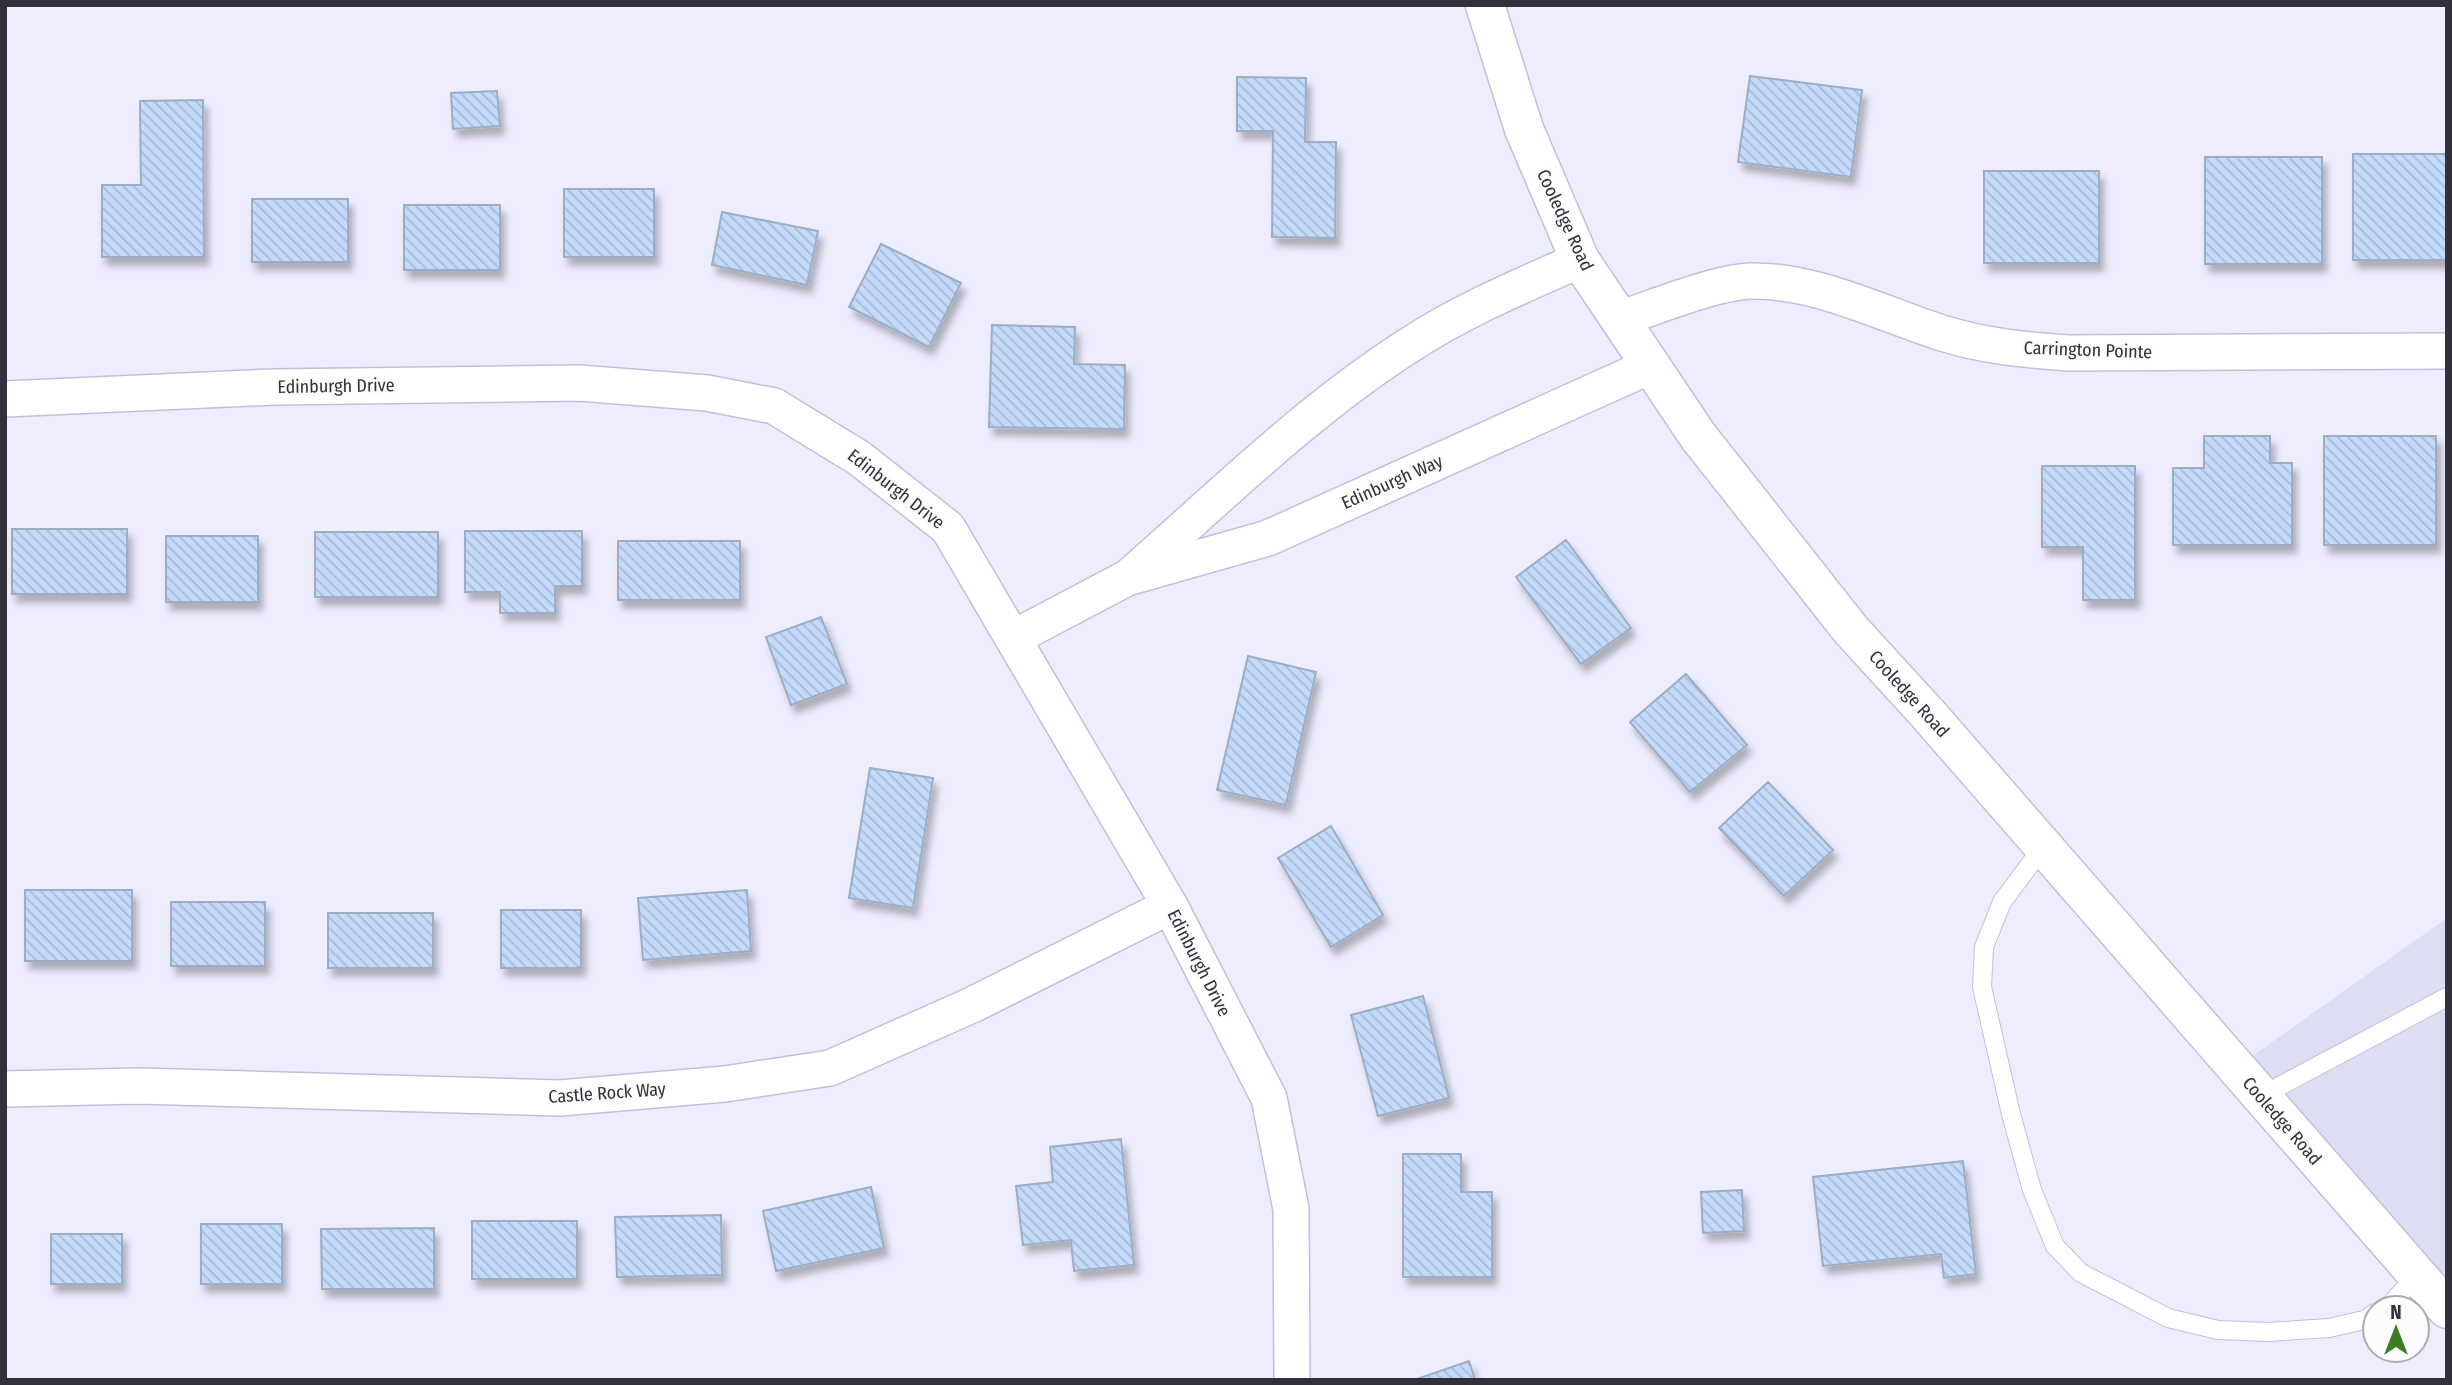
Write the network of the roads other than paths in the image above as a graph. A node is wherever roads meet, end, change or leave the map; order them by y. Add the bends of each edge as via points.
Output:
1 (1485, 5) edge
2 (1580, 260) junction
3 (1619, 320) junction
4 (2447, 351) edge
5 (1650, 366) junction
6 (5, 399) edge
7 (1127, 578) junction
8 (1013, 638) junction
9 (2043, 847) junction
10 (1170, 906) junction
11 (2447, 997) edge
12 (5, 1088) edge
13 (2261, 1096) junction
14 (2417, 1275) junction
15 (2400, 1294) edge
16 (2447, 1309) edge
17 (2361, 1321) edge
18 (1292, 1380) edge

1 - 2 street, Cooledge Road via 1524,129
2 - 3 street, Cooledge Road
2 - 7 street, Edinburgh Way via 1408,345 1321,408
3 - 4 street, Carrington Pointe via 1720,286 1749,281 1808,288 1945,334 2024,350
3 - 5 street, Cooledge Road
5 - 7 street, Edinburgh Way via 1268,538
5 - 9 street, Cooledge Road via 1698,436 1851,630
6 - 8 street, Edinburgh Drive via 274,387 579,383 707,393 774,406 859,458 948,528
7 - 8 street, Edinburgh Way
8 - 10 street, Edinburgh Drive
9 - 13 street, Cooledge Road
9 - 17 lane via 2002,902 1984,947 1982,987 2014,1127 2032,1190 2055,1246 2081,1273 2168,1318 2218,1330 2268,1332
10 - 12 street, Castle Rock Way via 972,1005 830,1068 725,1084 560,1098 139,1086
10 - 18 street, Edinburgh Drive via 1269,1098 1291,1209
11 - 13 lane
13 - 14 street, Cooledge Road
14 - 15 lane
14 - 16 street, Cooledge Road

